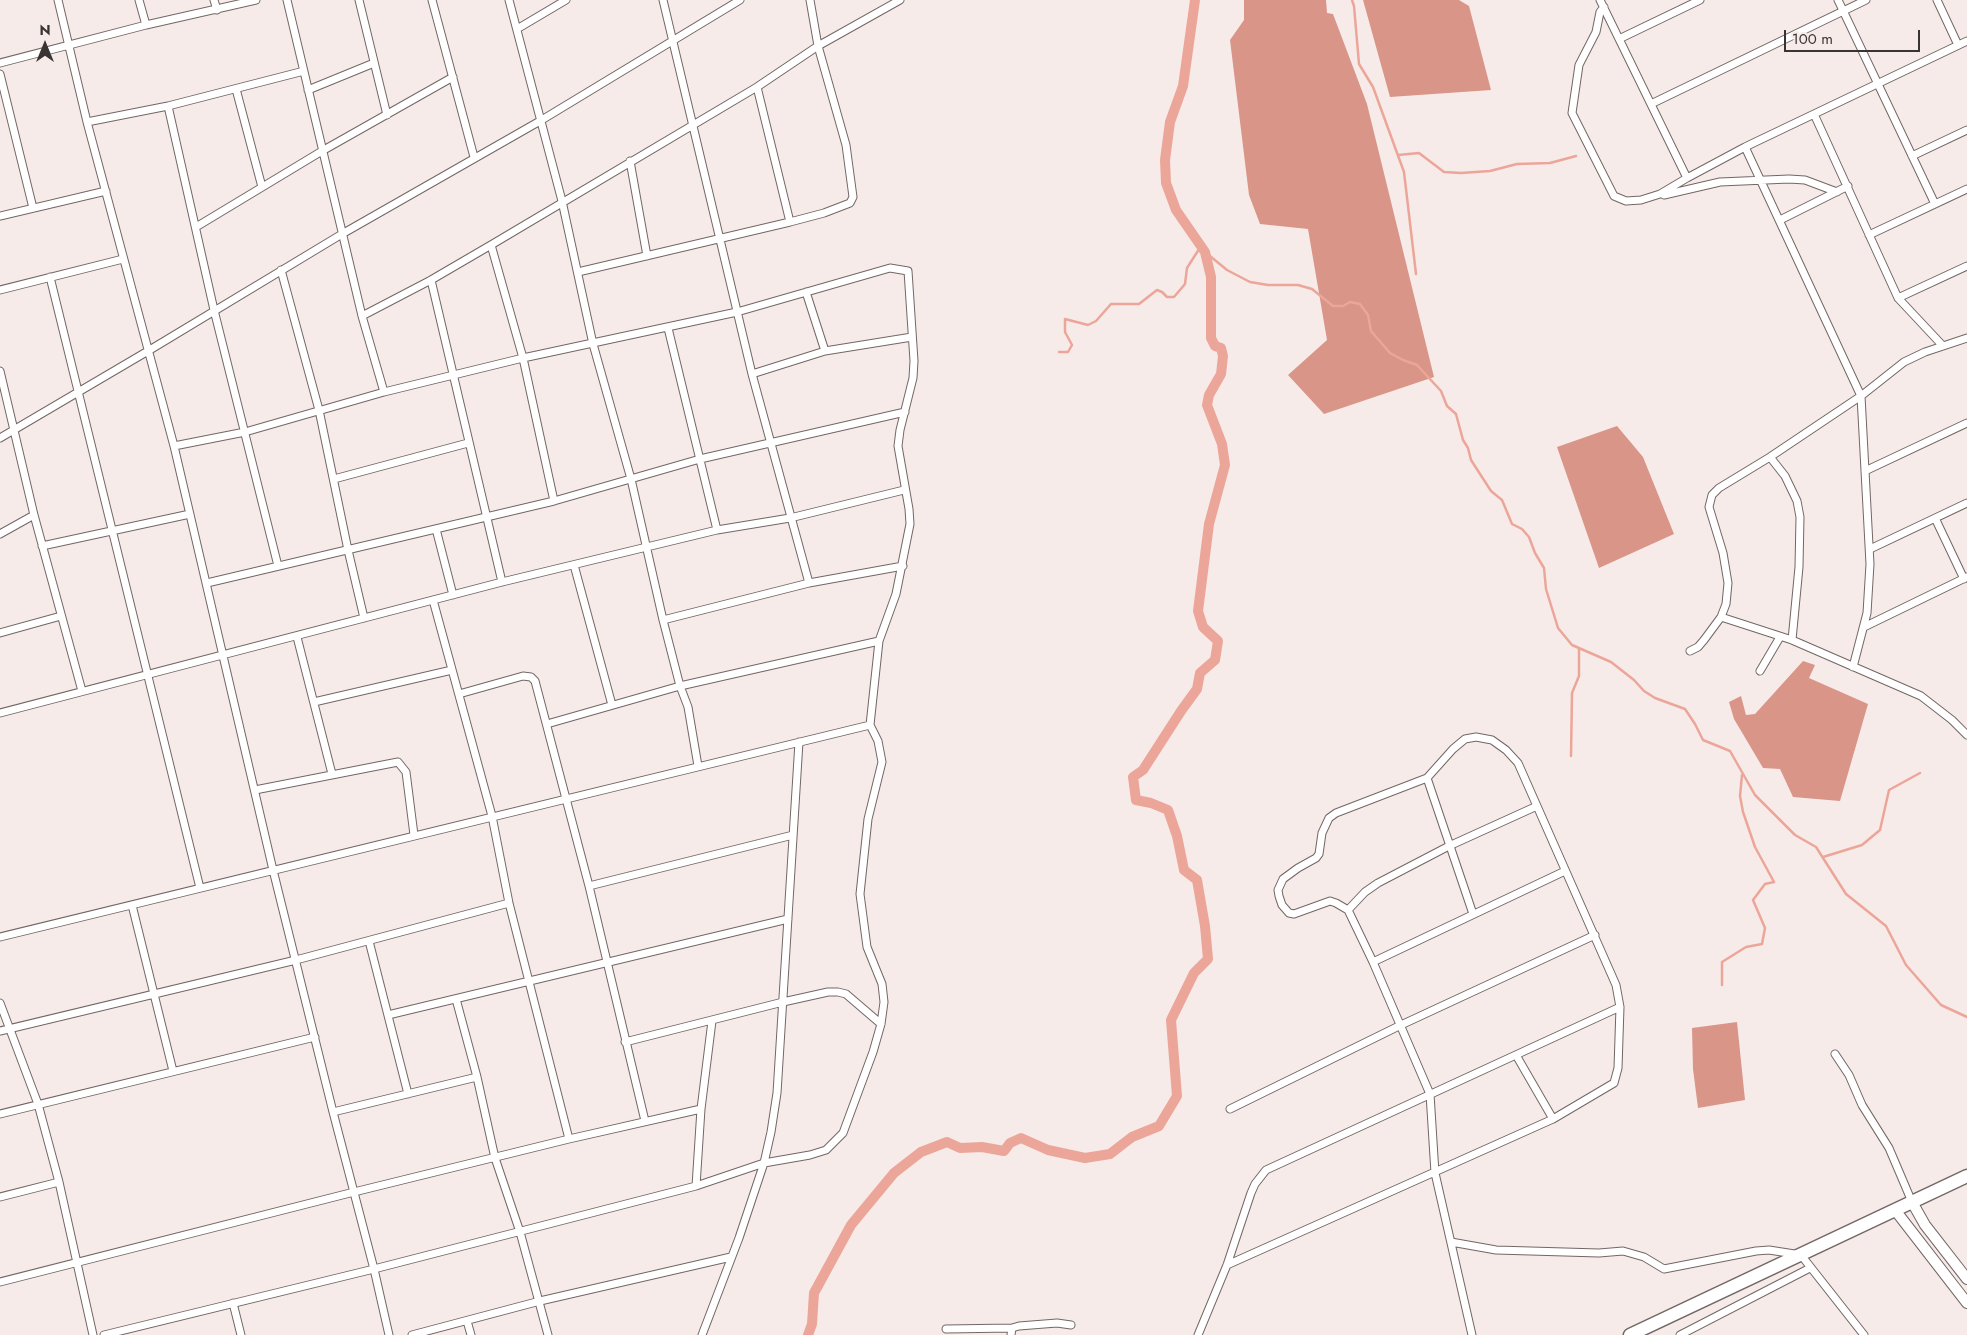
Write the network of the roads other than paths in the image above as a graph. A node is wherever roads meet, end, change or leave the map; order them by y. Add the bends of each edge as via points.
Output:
1 (58, 0) edge
2 (140, 0) edge
3 (214, 0) edge
4 (256, 0) edge
5 (287, 0) edge
6 (359, 0) edge
7 (432, 0) edge
8 (509, 0) edge
9 (566, 0) edge
10 (663, 0) edge
11 (740, 0) edge
12 (810, 0) edge
13 (900, 0) edge
14 (1700, 0) edge
15 (1838, 0) edge
16 (1866, 0) edge
17 (1937, 0) edge
18 (1602, 4) edge
19 (217, 10) junction
20 (1843, 12) junction
21 (146, 25) junction
22 (517, 29) junction
23 (1619, 39) junction
24 (674, 40) junction
25 (1967, 41) edge
26 (69, 45) junction
27 (1958, 45) junction
28 (818, 46) junction
29 (374, 63) junction
30 (0, 64) edge
31 (304, 71) junction
32 (0, 74) edge
33 (453, 77) junction
34 (1877, 84) junction
35 (757, 87) junction
36 (236, 89) junction
37 (308, 90) junction
38 (1651, 104) junction
39 (168, 106) junction
40 (387, 114) junction
41 (1814, 114) junction
42 (540, 120) junction
43 (87, 122) junction
44 (692, 125) junction
45 (1967, 130) edge
46 (1745, 147) junction
47 (322, 151) junction
48 (1912, 156) junction
49 (474, 157) junction
50 (630, 161) junction
51 (1687, 178) junction
52 (1762, 180) junction
53 (1848, 186) junction
54 (262, 188) junction
55 (1967, 190) edge
56 (106, 191) junction
57 (1837, 192) junction
58 (1640, 200) junction
59 (562, 201) junction
60 (1935, 204) junction
61 (32, 208) junction
62 (0, 216) edge
63 (1780, 220) junction
64 (790, 222) junction
65 (196, 228) junction
66 (342, 234) junction
67 (1869, 234) junction
68 (719, 240) junction
69 (491, 245) junction
70 (647, 256) junction
71 (123, 259) junction
72 (1967, 266) edge
73 (281, 270) junction
74 (578, 272) junction
75 (50, 277) junction
76 (430, 280) junction
77 (0, 290) edge
78 (806, 292) junction
79 (1898, 298) junction
80 (214, 310) junction
81 (737, 312) junction
82 (362, 316) junction
83 (668, 328) junction
84 (912, 337) junction
85 (1967, 338) edge
86 (593, 344) junction
87 (1943, 346) junction
88 (148, 351) junction
89 (825, 351) junction
90 (523, 358) junction
91 (0, 371) edge
92 (752, 374) junction
93 (453, 376) junction
94 (384, 392) junction
95 (78, 393) junction
96 (1860, 396) junction
97 (319, 410) junction
98 (905, 412) junction
99 (1967, 423) edge
100 (14, 430) junction
101 (245, 432) junction
102 (0, 438) edge
103 (771, 442) junction
104 (468, 443) junction
105 (174, 446) junction
106 (1770, 458) junction
107 (700, 459) junction
108 (1865, 472) junction
109 (334, 479) junction
110 (631, 479) junction
111 (904, 490) junction
112 (554, 501) junction
113 (1967, 503) edge
114 (190, 514) junction
115 (34, 515) junction
116 (486, 517) junction
117 (790, 518) junction
118 (1935, 518) junction
119 (436, 529) junction
120 (717, 530) junction
121 (113, 532) junction
122 (0, 534) edge
123 (42, 546) junction
124 (647, 547) junction
125 (1870, 549) junction
126 (348, 550) junction
127 (574, 565) junction
128 (278, 566) junction
129 (903, 566) junction
130 (1965, 578) edge
131 (502, 582) junction
132 (206, 583) junction
133 (809, 583) junction
134 (454, 595) junction
135 (433, 600) junction
136 (61, 616) junction
137 (1721, 617) junction
138 (364, 618) junction
139 (663, 620) junction
140 (1864, 626) junction
141 (0, 633) edge
142 (298, 637) junction
143 (1780, 638) junction
144 (1792, 640) junction
145 (879, 641) junction
146 (1690, 651) dead end
147 (223, 654) junction
148 (1853, 666) junction
149 (452, 670) junction
150 (1760, 671) dead end
151 (147, 674) junction
152 (680, 686) junction
153 (82, 691) junction
154 (459, 694) junction
155 (314, 702) junction
156 (612, 705) junction
157 (0, 713) edge
158 (547, 724) junction
159 (870, 725) junction
160 (1967, 735) edge
161 (799, 742) junction
162 (698, 766) junction
163 (332, 774) junction
164 (1427, 778) junction
165 (255, 790) junction
166 (565, 798) junction
167 (1537, 806) junction
168 (492, 816) junction
169 (793, 835) junction
170 (414, 836) junction
171 (1449, 846) junction
172 (273, 870) junction
173 (1565, 871) junction
174 (589, 886) junction
175 (200, 888) junction
176 (510, 903) junction
177 (132, 905) junction
178 (1348, 910) junction
179 (1473, 914) junction
180 (788, 919) junction
181 (1595, 935) junction
182 (0, 937) edge
183 (369, 941) junction
184 (296, 960) junction
185 (606, 962) junction
186 (1373, 962) junction
187 (528, 981) junction
188 (154, 994) junction
189 (456, 999) junction
190 (784, 1002) junction
191 (0, 1003) edge
192 (1620, 1007) junction
193 (388, 1016) junction
194 (712, 1021) junction
195 (881, 1024) junction
196 (1401, 1025) junction
197 (10, 1028) junction
198 (0, 1031) edge
199 (315, 1037) junction
200 (625, 1042) junction
201 (1835, 1054) dead end
202 (1516, 1055) junction
203 (173, 1072) junction
204 (477, 1077) junction
205 (408, 1094) junction
206 (1430, 1094) junction
207 (38, 1104) junction
208 (701, 1109) junction
209 (1230, 1109) dead end
210 (333, 1112) junction
211 (0, 1114) edge
212 (1553, 1118) junction
213 (645, 1121) junction
214 (569, 1139) junction
215 (1889, 1148) junction
216 (1883, 1154) dead end
217 (496, 1158) junction
218 (764, 1164) junction
219 (1436, 1173) junction
220 (1967, 1176) edge
221 (58, 1182) junction
222 (696, 1186) junction
223 (354, 1192) junction
224 (0, 1197) edge
225 (1912, 1202) junction
226 (1894, 1210) junction
227 (520, 1232) junction
228 (1451, 1242) junction
229 (1801, 1255) junction
230 (731, 1257) junction
231 (76, 1263) junction
232 (1227, 1265) junction
233 (1810, 1268) junction
234 (374, 1269) junction
235 (1967, 1279) edge
236 (0, 1282) edge
237 (540, 1301) junction
238 (233, 1303) junction
239 (1967, 1303) edge
240 (467, 1321) junction
241 (1072, 1325) dead end
242 (946, 1329) dead end
243 (1012, 1331) edge
244 (93, 1335) edge
245 (104, 1335) edge
246 (241, 1335) edge
247 (389, 1335) edge
248 (412, 1335) edge
249 (471, 1335) edge
250 (548, 1335) edge
251 (702, 1335) edge
252 (1198, 1335) edge
253 (1472, 1335) edge
254 (1630, 1335) edge
255 (1680, 1335) edge
256 (1864, 1335) edge

1 - 26 street
2 - 21 street
3 - 19 street
4 - 19 street
5 - 31 street
6 - 29 street
7 - 33 street
8 - 22 street
9 - 22 street
10 - 24 street
11 - 24 street
12 - 28 street
13 - 28 street
14 - 23 street
15 - 20 street
16 - 20 street
17 - 27 street
18 - 23 street
18 - 58 street via 1596,32 1579,65 1572,110 1614,196 1626,201
19 - 21 street
20 - 34 street
20 - 38 street
21 - 26 street
22 - 42 street
23 - 38 street
24 - 42 street
24 - 44 street
25 - 27 street
26 - 30 street
26 - 43 street
27 - 34 street
28 - 35 street
28 - 64 street via 846,145 853,197 850,203 840,207
29 - 37 street
29 - 40 street
31 - 36 street
31 - 37 street
32 - 61 street
33 - 40 street
33 - 49 street
34 - 41 street
34 - 48 street
35 - 44 street
35 - 64 street
36 - 39 street
36 - 54 street
37 - 47 street
38 - 51 street
39 - 43 street
39 - 65 street
40 - 47 street
41 - 46 street
41 - 53 street
42 - 49 street
42 - 59 street
43 - 56 street
44 - 50 street
44 - 68 street
45 - 48 street
46 - 51 street
46 - 52 street
47 - 54 street
47 - 66 street
48 - 60 street
49 - 66 street
50 - 59 street
50 - 70 street
51 - 58 street via 1660,194
52 - 57 street via 1805,180
52 - 58 street via 1720,182
52 - 63 street
53 - 57 street
53 - 67 street
54 - 65 street
55 - 60 street
56 - 61 street
56 - 71 street
57 - 63 street
59 - 69 street
59 - 74 street
60 - 67 street
61 - 62 street
63 - 96 street
64 - 68 street
65 - 80 street
66 - 73 street
66 - 82 street
67 - 79 street
68 - 70 street
68 - 81 street
69 - 76 street
69 - 90 street
70 - 74 street
71 - 75 street
71 - 88 street
72 - 79 street
73 - 80 street
73 - 97 street
74 - 86 street
75 - 77 street
75 - 95 street
76 - 82 street
76 - 93 street
78 - 81 street
78 - 84 street via 890,268 908,271
78 - 89 street
79 - 87 street
80 - 88 street
80 - 101 street
81 - 83 street
81 - 92 street
82 - 94 street
83 - 86 street
83 - 107 street
84 - 89 street
84 - 98 street via 914,361
85 - 87 street
86 - 90 street
86 - 110 street
87 - 96 street via 1904,362
88 - 95 street
88 - 105 street
89 - 92 street
90 - 93 street
90 - 112 street
91 - 100 street
92 - 103 street
93 - 94 street
93 - 104 street
94 - 97 street
95 - 100 street
95 - 121 street
96 - 106 street
96 - 108 street
97 - 101 street
97 - 109 street
98 - 103 street
98 - 111 street via 898,446
99 - 108 street
100 - 102 street
100 - 115 street
101 - 105 street
101 - 128 street
103 - 107 street
103 - 117 street
104 - 109 street
104 - 116 street
105 - 114 street
106 - 137 street via 1712,495 1709,507 1723,553 1728,584
106 - 144 street via 1797,501 1800,517 1800,567
107 - 110 street
107 - 120 street
108 - 125 street
109 - 126 street
110 - 112 street
110 - 124 street
111 - 117 street
111 - 129 street via 910,524
112 - 116 street
113 - 118 street
114 - 121 street
114 - 132 street
115 - 122 street
115 - 123 street
116 - 119 street
116 - 131 street
117 - 120 street
117 - 133 street
118 - 125 street
118 - 130 street
119 - 126 street
119 - 134 street
120 - 124 street
121 - 123 street
121 - 151 street
123 - 136 street
124 - 127 street
124 - 139 street
125 - 140 street
126 - 128 street
126 - 138 street
127 - 131 street
127 - 156 street
128 - 132 street
129 - 133 street
129 - 145 street via 890,615
130 - 140 street
131 - 134 street
132 - 147 street
133 - 139 street
134 - 135 street
135 - 138 street
135 - 149 street
136 - 141 street
136 - 153 street
137 - 143 street
137 - 146 street via 1698,647
138 - 142 street
139 - 152 street
140 - 148 street
142 - 147 street
142 - 155 street
143 - 144 street
143 - 150 street
144 - 148 street
145 - 152 street
145 - 159 street
147 - 151 street
147 - 165 street
148 - 160 street via 1921,696
149 - 154 street
149 - 155 street
151 - 153 street
151 - 175 street
152 - 156 street
152 - 162 street via 688,707
153 - 157 street
154 - 158 street via 523,676 531,677 535,680
154 - 168 street
155 - 163 street
156 - 158 street
158 - 166 street
159 - 161 street
159 - 195 street via 878,741 882,762 868,819 860,894 867,947 882,984
161 - 162 street
161 - 169 street
162 - 166 street
163 - 165 street
163 - 170 street via 392,762 402,765 406,772
164 - 167 street via 1465,739 1485,738 1506,750 1518,763
164 - 171 street
164 - 178 street via 1328,818 1319,854 1283,879 1280,885 1279,896 1289,913 1330,901
165 - 172 street
166 - 168 street
166 - 174 street
167 - 171 street
167 - 173 street
168 - 170 street
168 - 176 street
169 - 174 street
169 - 180 street
170 - 172 street
171 - 178 street via 1378,883
171 - 179 street
172 - 175 street
172 - 184 street
173 - 179 street
173 - 181 street
174 - 185 street
175 - 177 street
176 - 183 street
176 - 187 street
177 - 182 street
177 - 188 street
178 - 186 street
179 - 186 street
180 - 185 street
180 - 190 street
181 - 192 street via 1616,985
181 - 196 street
183 - 184 street
183 - 193 street
184 - 188 street
184 - 199 street
185 - 187 street
185 - 200 street
186 - 196 street
187 - 189 street
187 - 214 street
188 - 197 street
188 - 203 street
189 - 193 street
189 - 204 street
190 - 194 street
190 - 195 street via 838,992 846,994
190 - 218 street via 777,1093
191 - 197 street
192 - 202 street
192 - 212 street via 1618,1068 1614,1084
193 - 205 street
194 - 200 street
194 - 208 street
195 - 218 street via 874,1052 843,1133 826,1150
196 - 206 street
196 - 209 street
197 - 198 street
197 - 207 street
199 - 203 street
199 - 210 street
200 - 213 street
201 - 215 street
202 - 206 street
202 - 212 street
203 - 207 street
204 - 205 street
204 - 217 street
205 - 210 street
206 - 219 street
206 - 232 street via 1266,1170 1253,1188
207 - 211 street
207 - 221 street
208 - 213 street
208 - 222 street
210 - 223 street
212 - 219 street
213 - 214 street
214 - 217 street
215 - 216 street
215 - 225 street
217 - 223 street
217 - 227 street
218 - 222 street
218 - 230 street
219 - 228 street
219 - 232 street
220 - 225 highway
221 - 224 street
221 - 231 street
222 - 227 street
223 - 231 street
223 - 234 street
225 - 226 highway
225 - 235 street via 1925,1225
226 - 229 highway
226 - 239 street
227 - 234 street
227 - 237 street
228 - 229 street via 1496,1250 1623,1252 1644,1257 1664,1269 1756,1251
228 - 253 street
229 - 233 street
229 - 254 highway
230 - 237 street
230 - 251 street
231 - 236 street
231 - 244 street
232 - 252 street
233 - 255 street
233 - 256 street
234 - 238 street
234 - 247 street
237 - 240 street
237 - 250 street
238 - 245 street
238 - 246 street
240 - 248 street
240 - 249 street
241 - 243 street via 1044,1324
242 - 243 street

